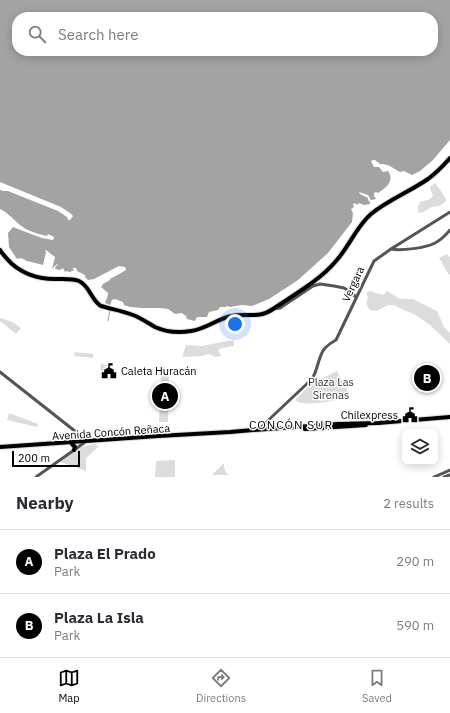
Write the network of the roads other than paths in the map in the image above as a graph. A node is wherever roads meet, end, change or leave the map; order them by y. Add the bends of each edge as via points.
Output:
1 (450, 158) edge
2 (450, 212) edge
3 (450, 230) edge
4 (391, 248) junction
5 (0, 250) edge
6 (356, 297) junction
7 (273, 310) junction
8 (0, 372) edge
9 (450, 418) edge
10 (378, 423) junction
11 (259, 429) junction
12 (230, 432) junction
13 (84, 442) junction
14 (36, 444) junction
15 (72, 444) junction
16 (0, 447) edge
17 (74, 450) junction
18 (450, 470) edge
19 (450, 475) edge
20 (36, 477) edge
21 (434, 477) edge
22 (444, 477) edge

1 - 7 main road via 428,179 372,214 331,267
2 - 4 street, Vergara
3 - 4 street via 433,244 402,250
4 - 6 street, Vergara via 374,261
5 - 7 main road via 15,267 28,275 74,280 86,286 99,306 134,315 162,329 192,331 230,316 260,315
6 - 7 street via 344,288 320,284
6 - 11 street, Vergara via 336,340 324,349 312,379
8 - 13 street via 86,439
9 - 10 main road, Avenida Concón Reñaca
10 - 11 main road, Avenida Concón Reñaca
10 - 12 main road, Avenida Concón Reñaca via 247,433
11 - 12 main road, Avenida Concón Reñaca
12 - 13 main road, Avenida Concón Reñaca
13 - 14 main road, Avenida Concón Reñaca
13 - 15 main road, Avenida Concón Reñaca
13 - 17 street
14 - 15 main road, Avenida Concón Reñaca
14 - 16 main road, Avenida Concón Reñaca
15 - 17 main road
17 - 20 street
18 - 21 street
19 - 22 street

